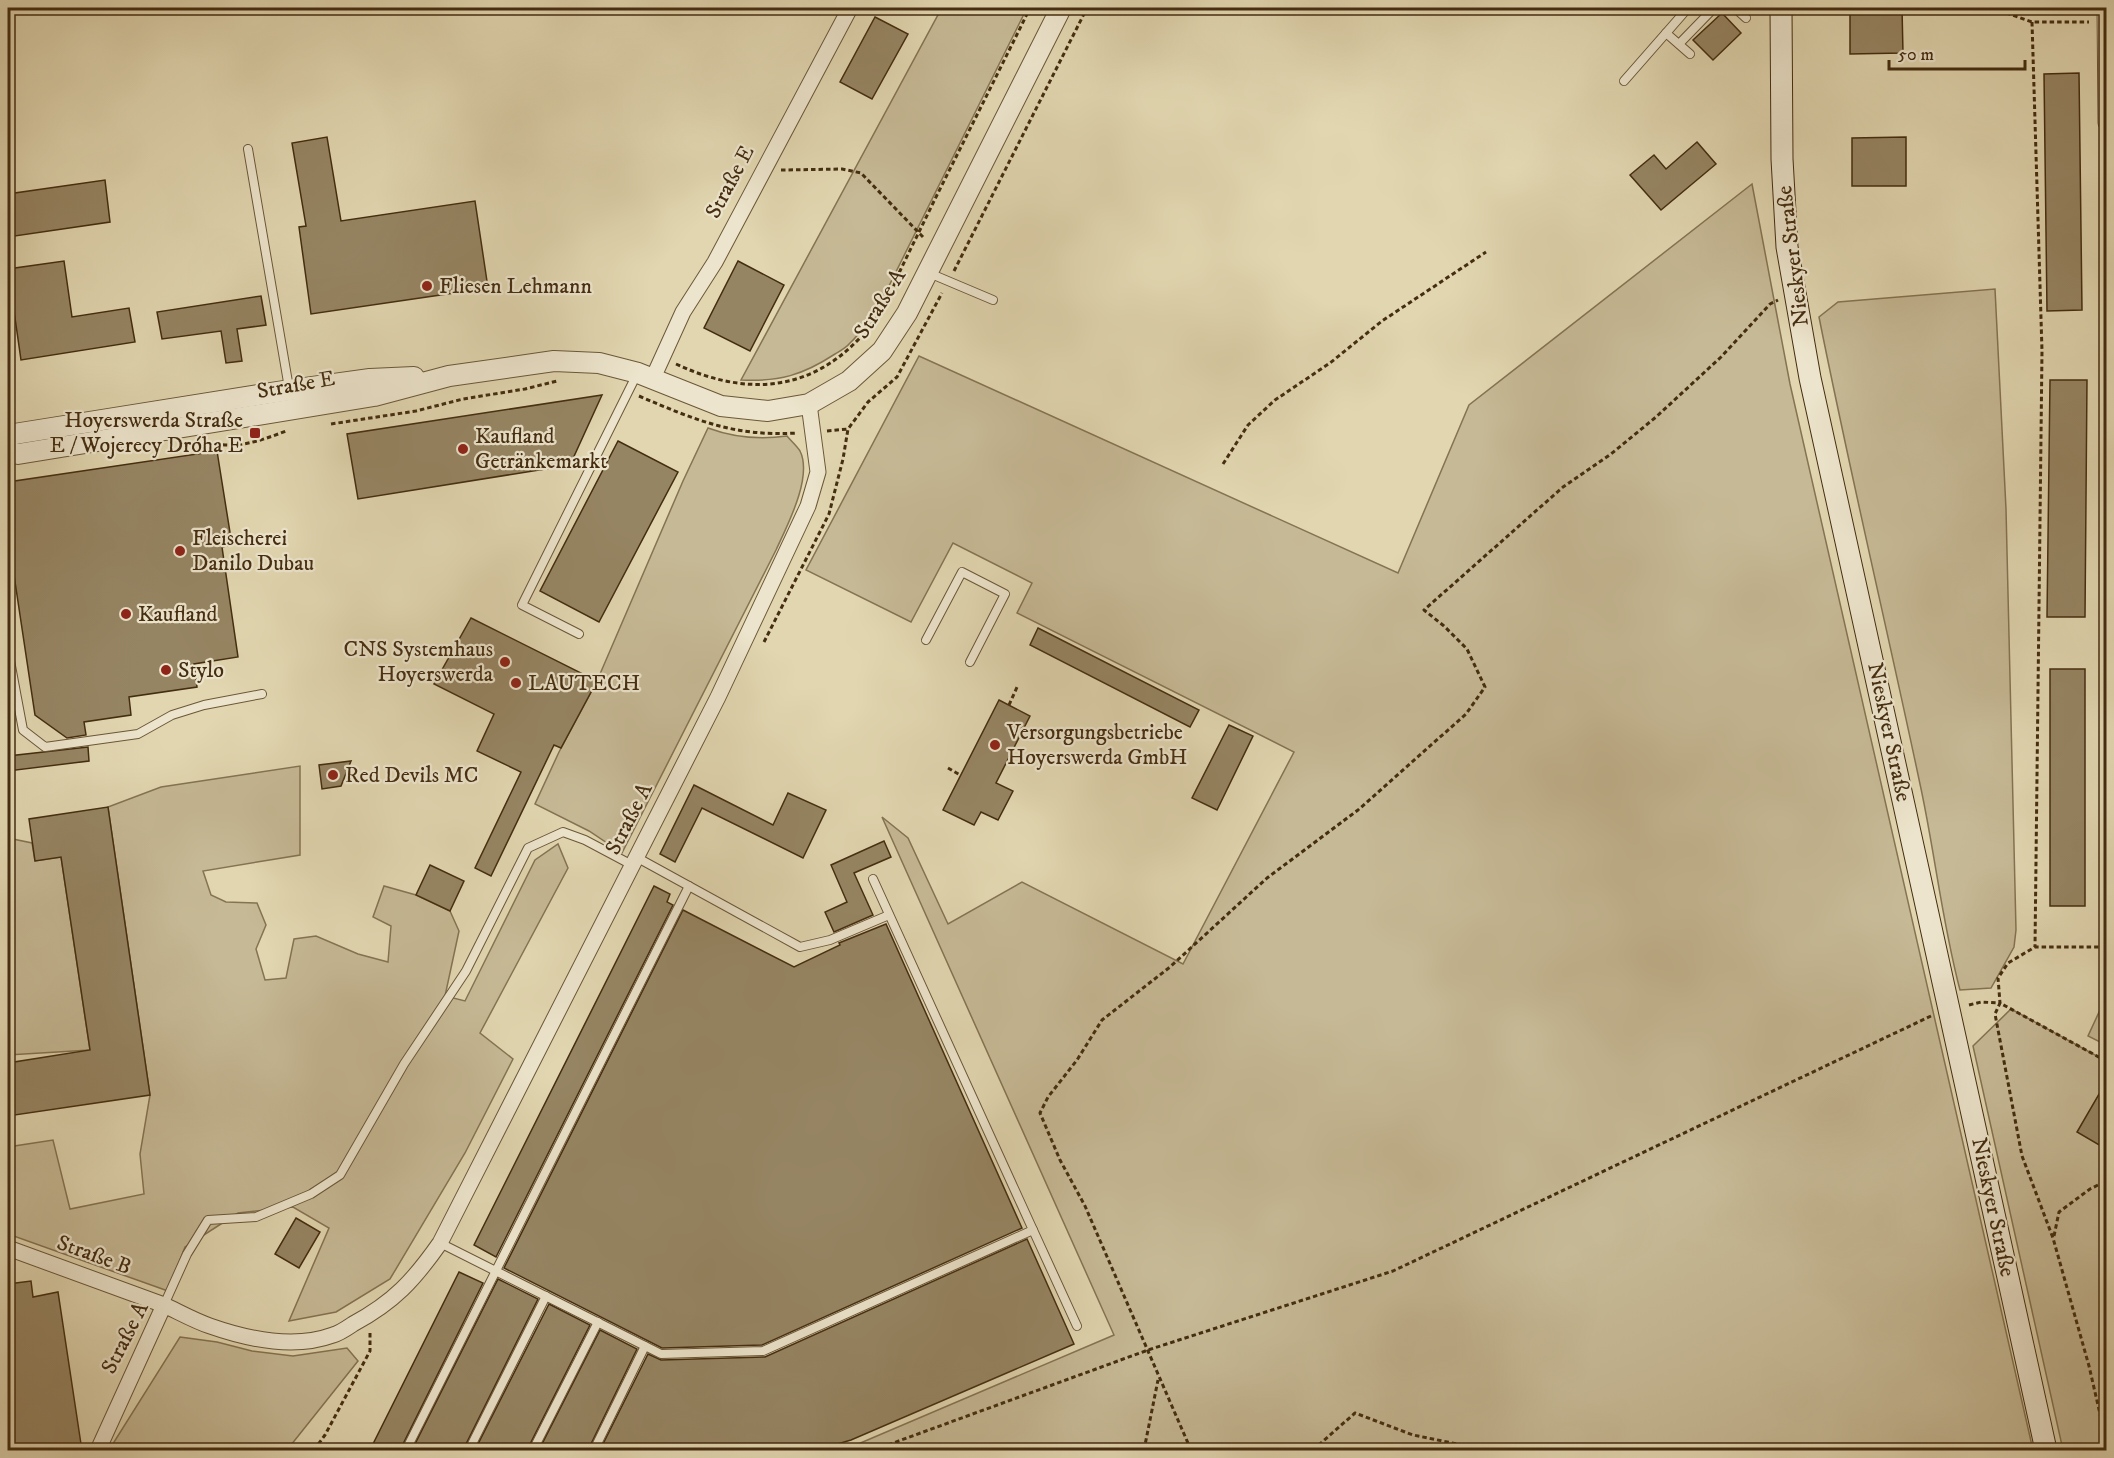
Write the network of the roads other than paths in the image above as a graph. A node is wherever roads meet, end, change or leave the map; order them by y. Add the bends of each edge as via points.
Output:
1 (850, 8) edge
2 (1061, 8) edge
3 (1688, 8) edge
4 (1714, 8) edge
5 (1735, 8) edge
6 (1781, 8) edge
7 (2105, 17) edge
8 (1746, 18) dead end
9 (1666, 33) junction
10 (1679, 44) junction
11 (1690, 54) dead end
12 (1624, 81) dead end
13 (2106, 123) edge
14 (248, 150) dead end
15 (927, 272) junction
16 (993, 300) dead end
17 (645, 375) junction
18 (449, 376) junction
19 (290, 390) junction
20 (810, 404) junction
21 (8, 437) edge
22 (579, 634) dead end
23 (926, 640) dead end
24 (8, 650) edge
25 (970, 662) dead end
26 (262, 694) dead end
27 (634, 861) junction
28 (873, 879) dead end
29 (689, 886) junction
30 (889, 915) junction
31 (1033, 1230) junction
32 (440, 1243) junction
33 (8, 1248) edge
34 (497, 1272) junction
35 (546, 1296) junction
36 (164, 1305) junction
37 (598, 1322) junction
38 (1077, 1326) dead end
39 (645, 1346) junction
40 (98, 1450) edge
41 (406, 1450) edge
42 (469, 1450) edge
43 (533, 1450) edge
44 (594, 1450) edge
45 (2046, 1450) edge

1 - 17 street, Straße E via 710,271 682,312 662,358
2 - 15 street, Straße A
3 - 9 lane
4 - 10 lane
5 - 8 lane
6 - 45 main road, Nieskyer Straße via 1787,247 1810,378
7 - 13 street
9 - 10 lane
9 - 12 lane
10 - 11 lane
14 - 19 lane
15 - 16 lane
15 - 20 street, Straße A via 882,351 849,381
17 - 18 street, Straße E via 599,363 554,361
17 - 20 street, Straße E via 721,406 768,411
17 - 22 lane via 629,392 522,605
18 - 19 street, Straße E via 370,379
18 - 21 street, Straße E via 374,396 18,453
19 - 21 street, Straße E
20 - 27 street, Straße A via 818,472 808,506 718,697
23 - 25 lane via 962,572 1005,594
24 - 26 lane via 22,730 45,747 138,734 172,715
27 - 29 lane
27 - 32 street, Straße A
27 - 36 lane via 563,832 528,848 466,972 404,1064 340,1175 310,1194 256,1217 208,1220 187,1254
28 - 30 lane
29 - 30 lane via 800,948
29 - 34 lane
30 - 31 lane
31 - 38 lane
31 - 39 lane via 763,1351 660,1354
32 - 34 lane
32 - 36 street, Straße A via 411,1282 389,1302 333,1335 304,1341 248,1337 209,1326
33 - 36 street, Straße B
34 - 35 lane
34 - 41 lane
35 - 37 lane
35 - 42 lane
36 - 40 street, Straße A
37 - 39 lane
37 - 43 lane
39 - 44 lane

